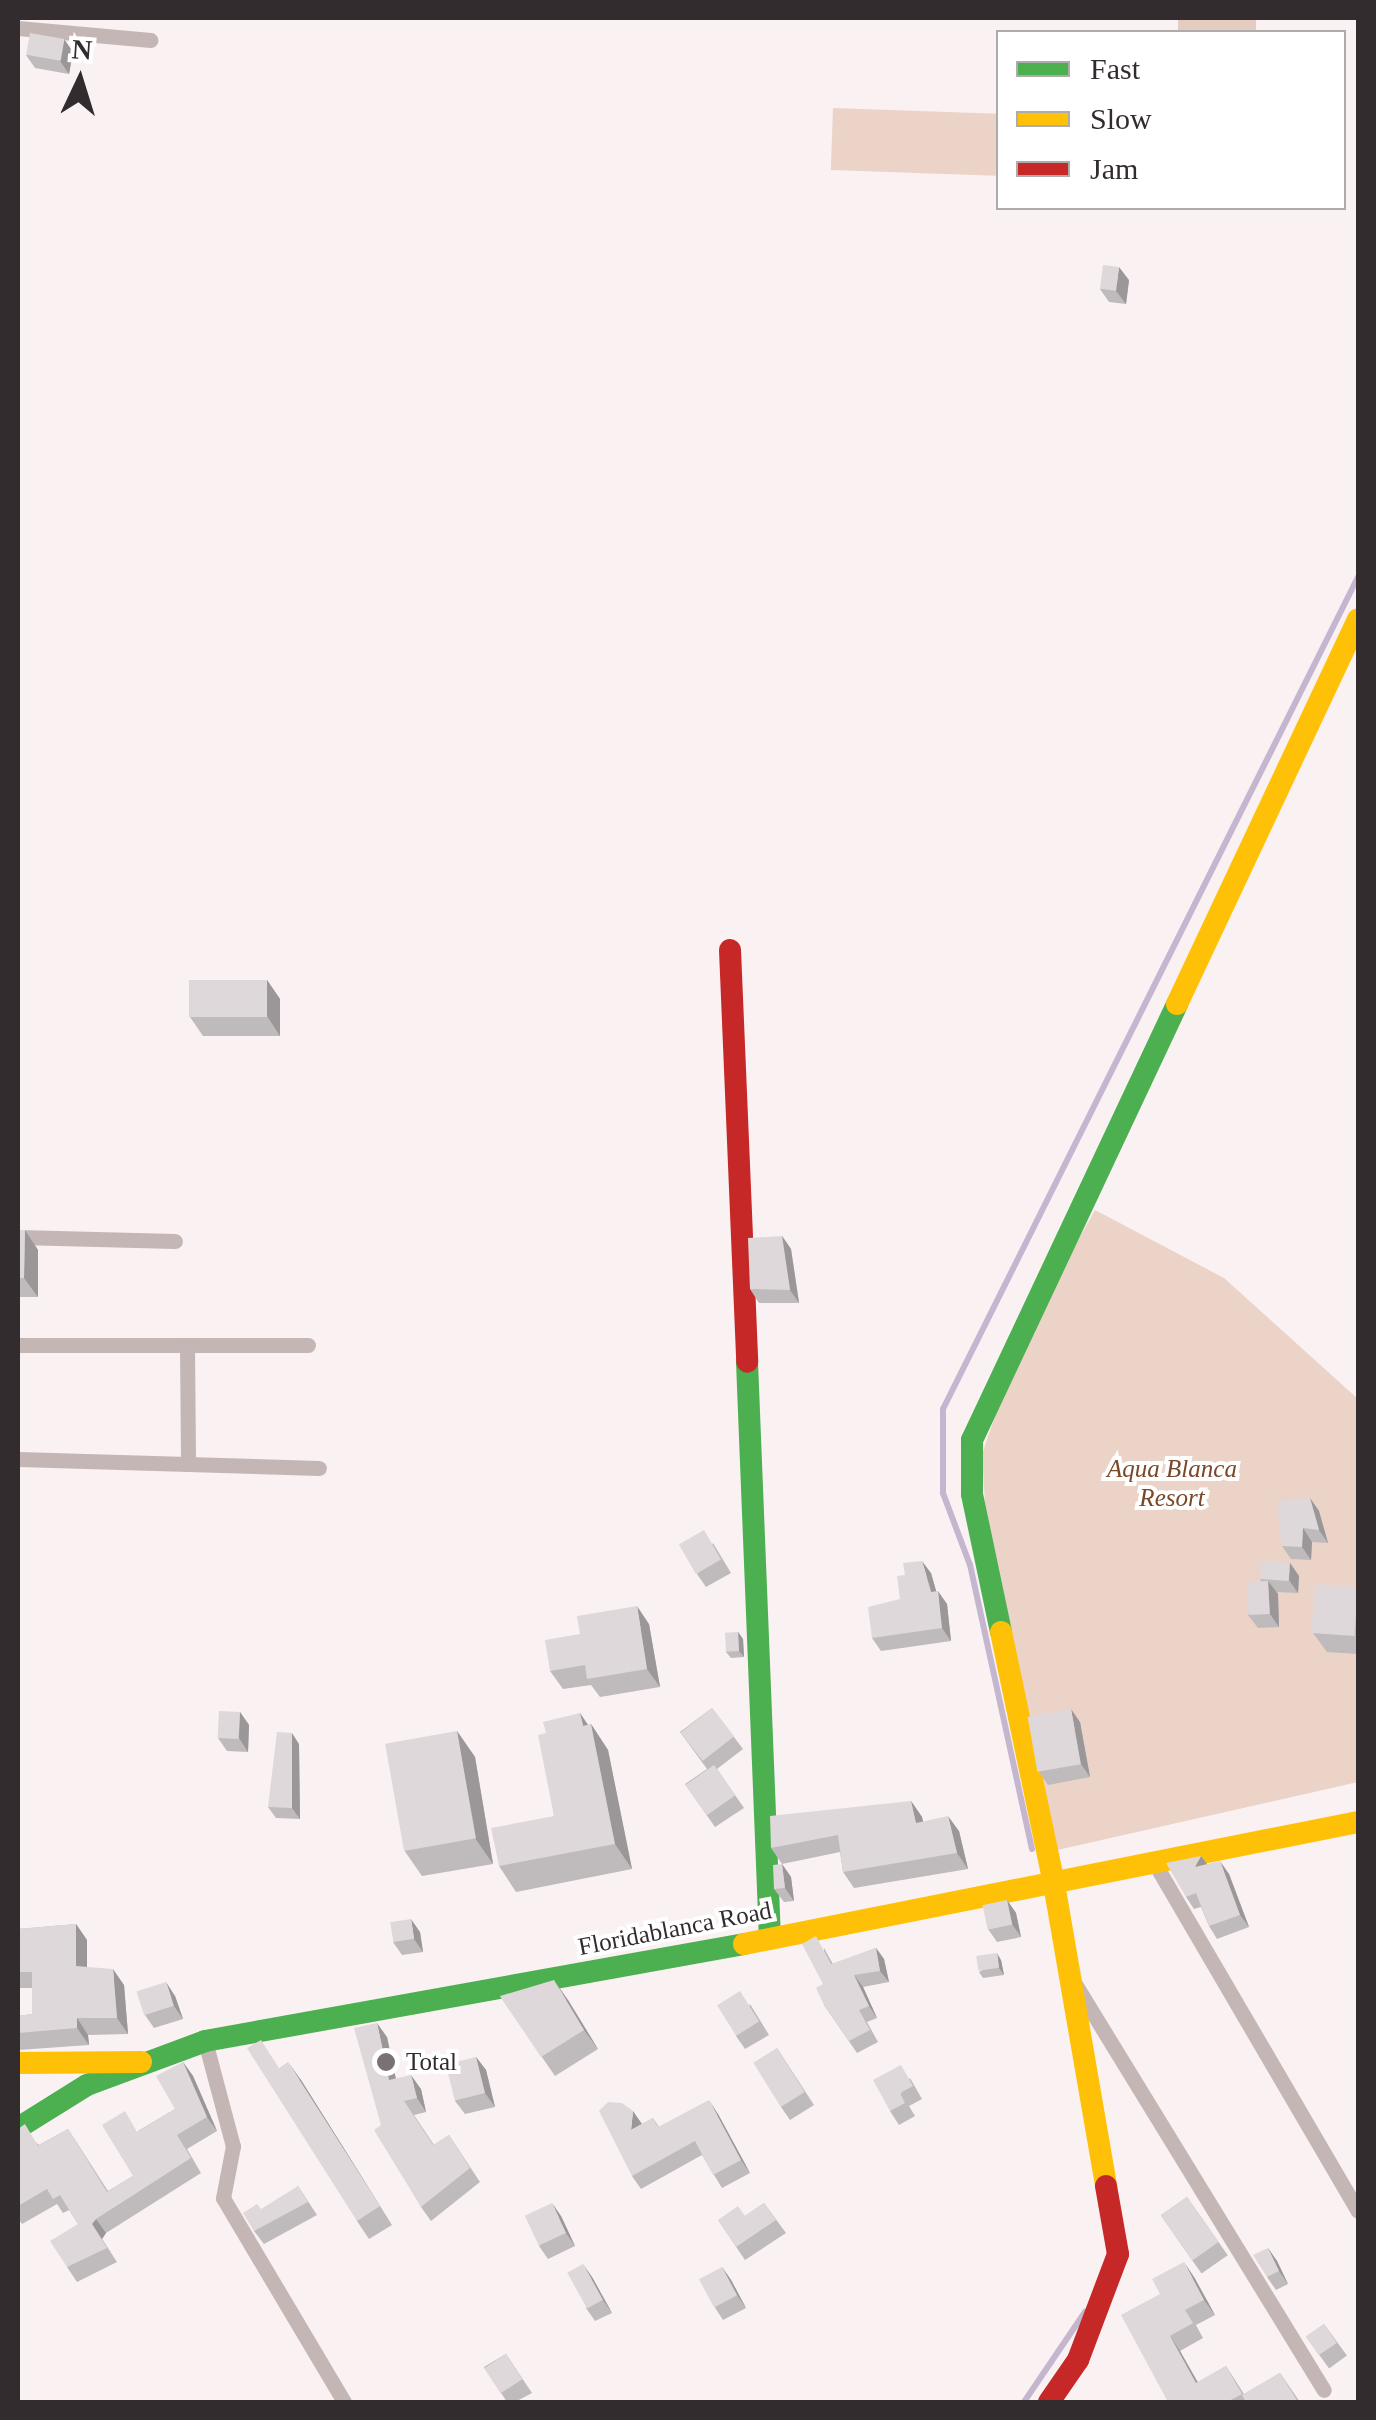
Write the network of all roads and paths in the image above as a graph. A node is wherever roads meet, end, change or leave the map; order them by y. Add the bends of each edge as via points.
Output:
1 (18, 28) edge
2 (150, 40) dead end
3 (1358, 620) edge
4 (730, 950) dead end
5 (18, 1237) edge
6 (174, 1241) dead end
7 (188, 1345) junction
8 (308, 1345) dead end
9 (18, 1346) edge
10 (18, 1459) edge
11 (188, 1464) junction
12 (319, 1468) dead end
13 (1358, 1822) edge
14 (1155, 1864) junction
15 (1054, 1884) junction
16 (770, 1939) junction
17 (1071, 1977) junction
18 (206, 2041) junction
19 (141, 2062) junction
20 (18, 2063) edge
21 (18, 2128) edge
22 (1358, 2211) edge
23 (1324, 2390) dead end
24 (344, 2402) edge
25 (1049, 2402) edge

1 - 2 street
3 - 15 street via 972,1440 972,1494
4 - 16 street
5 - 6 street
7 - 8 street
7 - 9 street
7 - 11 street
10 - 11 street
11 - 12 street
13 - 14 street, Floridablanca Road
14 - 15 street, Floridablanca Road
14 - 22 street
15 - 16 street, Floridablanca Road
15 - 17 street
16 - 18 street, Floridablanca Road
17 - 23 street
17 - 25 street via 1118,2254 1078,2360
18 - 19 street, Floridablanca Road
18 - 24 street via 233,2146 223,2198
19 - 20 street
19 - 21 street, Floridablanca Road via 41,2107

